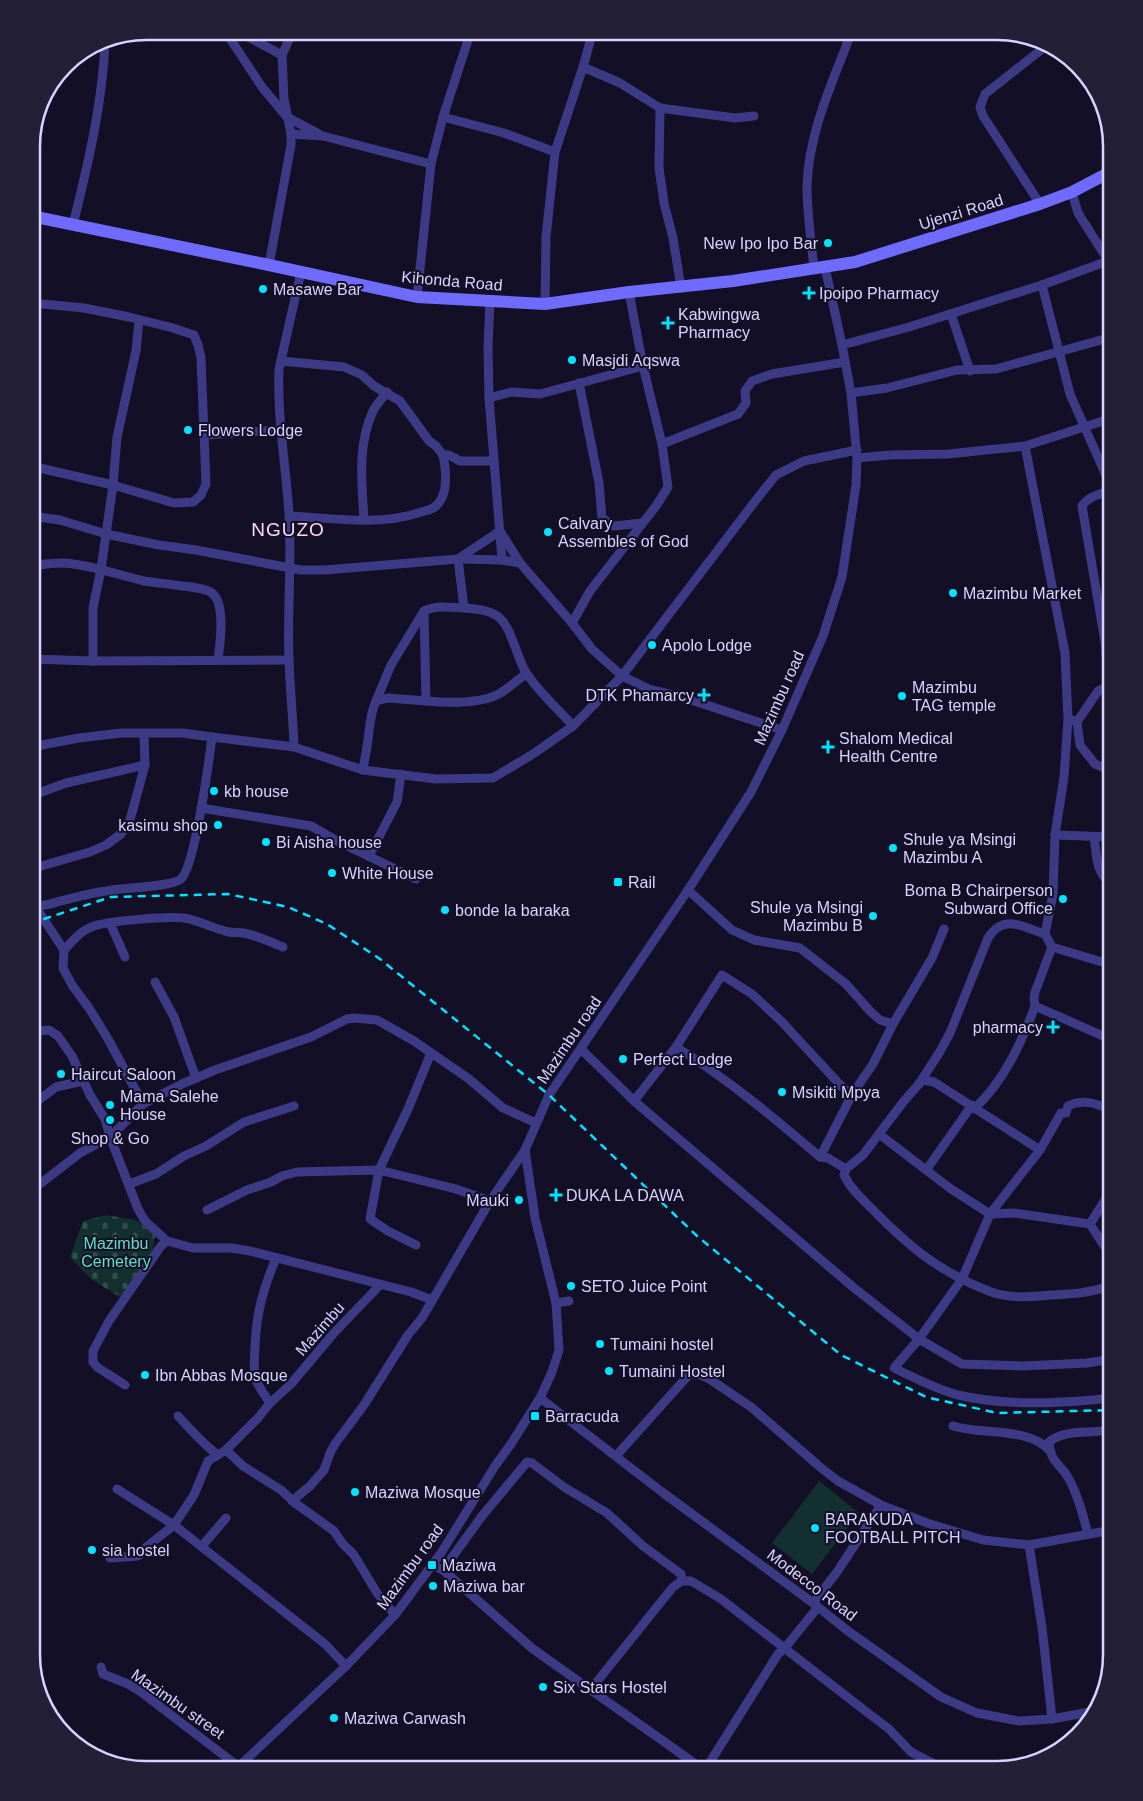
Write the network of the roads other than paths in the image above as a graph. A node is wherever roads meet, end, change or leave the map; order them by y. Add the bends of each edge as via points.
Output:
1 (231, 40) edge
2 (254, 40) edge
3 (289, 40) edge
4 (468, 40) edge
5 (590, 40) edge
6 (849, 40) edge
7 (104, 49) edge
8 (1041, 50) edge
9 (282, 55) junction
10 (583, 66) junction
11 (660, 108) junction
12 (754, 116) dead end
13 (287, 117) junction
14 (443, 117) junction
15 (291, 134) junction
16 (323, 136) junction
17 (554, 152) junction
18 (431, 164) junction
19 (1103, 176) edge
20 (1072, 192) junction
21 (1040, 204) junction
22 (40, 218) edge
23 (73, 225) junction
24 (1103, 252) edge
25 (1103, 262) edge
26 (269, 264) junction
27 (820, 268) junction
28 (301, 272) junction
29 (1042, 285) junction
30 (681, 288) junction
31 (628, 292) junction
32 (417, 297) junction
33 (490, 301) junction
34 (43, 304) dead end
35 (545, 304) junction
36 (951, 314) junction
37 (139, 321) junction
38 (1103, 339) edge
39 (842, 345) junction
40 (1059, 350) junction
41 (281, 361) junction
42 (845, 362) junction
43 (643, 366) junction
44 (970, 371) junction
45 (579, 384) junction
46 (387, 392) junction
47 (851, 393) junction
48 (489, 398) junction
49 (1103, 421) edge
50 (1085, 426) junction
51 (280, 430) junction
52 (205, 435) junction
53 (662, 444) junction
54 (1025, 446) junction
55 (857, 454) junction
56 (443, 455) junction
57 (494, 461) junction
58 (40, 468) edge
59 (1103, 468) edge
60 (113, 484) junction
61 (1103, 492) edge
62 (290, 516) junction
63 (40, 517) edge
64 (364, 520) junction
65 (642, 523) junction
66 (500, 531) junction
67 (106, 534) junction
68 (458, 559) junction
69 (502, 560) junction
70 (520, 563) junction
71 (40, 564) edge
72 (291, 567) junction
73 (101, 569) junction
74 (464, 608) junction
75 (424, 610) junction
76 (1103, 615) edge
77 (572, 623) junction
78 (40, 659) edge
79 (218, 660) junction
80 (289, 660) junction
81 (93, 661) junction
82 (526, 674) junction
83 (622, 676) junction
84 (1103, 689) edge
85 (426, 701) junction
86 (376, 702) junction
87 (1073, 721) junction
88 (573, 726) junction
89 (782, 730) junction
90 (144, 734) junction
91 (212, 737) junction
92 (1067, 738) junction
93 (40, 745) edge
94 (1080, 745) junction
95 (294, 747) junction
96 (1066, 754) junction
97 (145, 765) junction
98 (1103, 767) edge
99 (363, 770) junction
100 (401, 774) junction
101 (40, 793) edge
102 (201, 808) junction
103 (1056, 835) junction
104 (1094, 837) junction
105 (1103, 837) edge
106 (369, 856) junction
107 (40, 866) edge
108 (1103, 876) edge
109 (416, 878) dead end
110 (688, 890) junction
111 (40, 904) edge
112 (40, 914) edge
113 (110, 924) junction
114 (944, 929) dead end
115 (1045, 934) junction
116 (1052, 947) junction
117 (283, 948) dead end
118 (64, 950) junction
119 (125, 957) dead end
120 (1103, 962) edge
121 (155, 982) dead end
122 (1036, 1006) junction
123 (893, 1024) junction
124 (40, 1032) edge
125 (1103, 1036) edge
126 (676, 1047) junction
127 (581, 1049) junction
128 (431, 1053) junction
129 (196, 1078) junction
130 (84, 1081) junction
131 (919, 1084) junction
132 (853, 1094) junction
133 (40, 1099) edge
134 (634, 1101) junction
135 (143, 1104) junction
136 (294, 1106) dead end
137 (1103, 1106) edge
138 (973, 1107) junction
139 (536, 1123) junction
140 (879, 1134) junction
141 (110, 1137) junction
142 (525, 1150) junction
143 (1040, 1150) junction
144 (820, 1157) junction
145 (846, 1169) junction
146 (927, 1169) junction
147 (379, 1170) junction
148 (129, 1184) junction
149 (40, 1185) edge
150 (490, 1201) junction
151 (1103, 1203) edge
152 (207, 1210) dead end
153 (990, 1214) junction
154 (1090, 1224) junction
155 (167, 1240) junction
156 (1103, 1244) edge
157 (416, 1245) dead end
158 (276, 1258) junction
159 (962, 1279) junction
160 (380, 1285) junction
161 (1103, 1288) edge
162 (432, 1300) junction
163 (569, 1301) dead end
164 (556, 1304) junction
165 (919, 1339) junction
166 (1103, 1360) edge
167 (125, 1385) dead end
168 (540, 1398) junction
169 (1103, 1398) edge
170 (270, 1403) junction
171 (178, 1416) dead end
172 (953, 1426) dead end
173 (1103, 1431) edge
174 (1049, 1450) junction
175 (222, 1453) junction
176 (616, 1456) junction
177 (117, 1489) dead end
178 (292, 1500) junction
179 (881, 1505) junction
180 (226, 1518) dead end
181 (174, 1524) junction
182 (1103, 1532) edge
183 (1088, 1534) junction
184 (1030, 1545) junction
185 (202, 1546) junction
186 (110, 1558) dead end
187 (432, 1565) junction
188 (443, 1570) junction
189 (682, 1581) junction
190 (815, 1605) junction
191 (395, 1615) junction
192 (784, 1649) junction
193 (346, 1666) junction
194 (101, 1667) dead end
195 (591, 1690) junction
196 (1086, 1713) edge
197 (1052, 1719) junction
198 (228, 1761) edge
199 (244, 1761) edge
200 (691, 1761) edge
201 (710, 1761) edge
202 (928, 1761) edge

1 - 13 street via 262,87
2 - 9 street
3 - 9 street
4 - 14 street
5 - 10 street
6 - 27 street, Mazimbu road via 823,105 813,141 807,183 808,217
7 - 23 street via 104,74 90,157
8 - 21 street via 985,94 980,107
9 - 13 street
10 - 11 street via 620,83
10 - 17 street
11 - 12 street via 735,118
11 - 30 street via 659,168
13 - 15 street
13 - 16 street
14 - 17 street via 504,133
14 - 18 street
15 - 16 street
15 - 26 street
16 - 18 street
17 - 35 street via 546,237
18 - 32 street
19 - 20 street, Ujenzi Road
20 - 21 street, Ujenzi Road
20 - 24 street via 1078,213
21 - 27 street, Ujenzi Road via 855,262
22 - 23 street, Kihonda Road
23 - 26 street, Kihonda Road
25 - 29 street
26 - 28 street, Kihonda Road
27 - 30 street, Kihonda Road
27 - 39 street, Mazimbu road
28 - 32 street, Kihonda Road
28 - 41 street
29 - 36 street
29 - 40 street
30 - 31 street, Kihonda Road
31 - 35 street, Kihonda Road
31 - 43 street
32 - 33 street, Kihonda Road
33 - 35 street, Kihonda Road
33 - 48 street
34 - 37 street via 84,308
36 - 39 street
36 - 44 street
37 - 52 street via 194,335 201,358
37 - 60 street via 136,351 117,437
38 - 40 street
39 - 42 street, Mazimbu road
40 - 44 street via 996,369
40 - 50 street via 1070,394
41 - 46 street via 344,367
41 - 51 street via 278,384
42 - 47 street, Mazimbu road
42 - 53 street via 772,374 752,381 745,391 746,404 738,414
43 - 45 street
43 - 53 street
44 - 47 street via 957,370 887,388
45 - 48 street via 540,394 511,392
45 - 65 street via 599,483 602,518 614,526
46 - 56 street via 400,401
46 - 64 street via 373,411 361,459
47 - 55 street, Mazimbu road
48 - 57 street
49 - 50 street
50 - 54 street
50 - 59 street
51 - 52 street
51 - 62 street
52 - 60 street via 206,484 193,502 174,503
53 - 65 street via 668,487
54 - 55 street via 948,454
54 - 87 street via 1065,653
55 - 83 street via 804,461 776,476
55 - 89 street, Mazimbu road via 856,485 842,577 823,636
56 - 57 street via 460,461
56 - 64 street via 445,490 436,506 410,516
57 - 66 street
58 - 60 street
60 - 67 street
61 - 76 street via 1086,500 1082,506
62 - 64 street
62 - 72 street
63 - 67 street
65 - 77 street via 590,591
66 - 68 street
66 - 69 street
66 - 70 street
67 - 72 street
67 - 73 street
68 - 69 street
68 - 72 street via 325,570
68 - 74 street
69 - 70 street
70 - 77 street
71 - 73 street via 66,563
72 - 80 street
73 - 79 street via 212,593 220,608
73 - 81 street via 93,608
74 - 75 street
74 - 82 street via 482,609 504,621
75 - 85 street
75 - 86 street via 390,665
77 - 83 street via 592,649
78 - 81 street
79 - 80 street
79 - 81 street
80 - 95 street
82 - 85 street via 497,695 473,701
82 - 88 street
83 - 88 street
83 - 89 street via 649,689
84 - 87 street
85 - 86 street via 388,698
86 - 99 street via 369,723
87 - 92 street
87 - 94 street
88 - 100 street via 493,778 436,779
89 - 110 street, Mazimbu road via 751,792
90 - 91 street via 182,733
90 - 93 street via 121,733
90 - 97 street
91 - 95 street
91 - 102 street
92 - 94 street
92 - 96 street
94 - 96 street
94 - 98 street via 1096,764
95 - 99 street
96 - 103 street
97 - 101 street via 66,783
97 - 107 street via 130,820 122,834 90,852
99 - 100 street
100 - 106 street via 397,802
102 - 106 street via 311,826
102 - 111 street via 189,860 180,880
103 - 104 street
103 - 115 street via 1053,894
104 - 105 street
104 - 108 street
106 - 109 street
110 - 123 street via 732,930 754,940 800,948 846,984 880,1020
110 - 127 street, Mazimbu road
112 - 118 street
113 - 117 street via 189,919 213,928 265,939
113 - 118 street via 93,926 82,932
113 - 119 street
114 - 123 street via 932,958
115 - 116 street
115 - 131 street via 1008,923 1000,924 993,931 950,1033
116 - 120 street
116 - 122 street via 1035,992
118 - 135 street via 63,968 108,1039
121 - 129 street via 174,1017
122 - 125 street
122 - 138 street via 1009,1064 987,1096
123 - 132 street
124 - 130 street via 54,1033 72,1056
126 - 132 street via 722,975 752,994 844,1089
126 - 134 street
126 - 144 street via 756,1103
127 - 134 street
127 - 139 street, Mazimbu road via 549,1095
128 - 129 street via 377,1020 354,1018
128 - 139 street via 504,1108
128 - 147 street
129 - 135 street
130 - 133 street via 56,1087
130 - 141 street via 105,1119
131 - 138 street via 929,1080
131 - 140 street
132 - 144 street
134 - 165 street
135 - 141 street
136 - 148 street via 244,1122 156,1174
137 - 143 street via 1095,1103 1068,1106 1066,1114 1061,1113
138 - 143 street
138 - 146 street
139 - 142 street, Mazimbu road
140 - 145 street via 863,1155
140 - 146 street
141 - 148 street
141 - 149 street via 80,1153
142 - 150 street
142 - 164 street, Mazimbu road via 535,1218
143 - 153 street
144 - 145 street
145 - 159 street via 844,1175 854,1191 899,1235 920,1254
146 - 153 street
147 - 150 street
147 - 152 street via 298,1172 248,1190
147 - 157 street via 370,1218 388,1232
148 - 155 street via 145,1222
150 - 162 street
151 - 154 street
153 - 154 street via 1014,1213
153 - 159 street
154 - 156 street
155 - 158 street via 192,1248 231,1248
155 - 167 street via 109,1321 93,1351 93,1362 97,1367
158 - 160 street
158 - 170 street via 258,1311 254,1364 257,1382
159 - 161 street via 1014,1297 1080,1294
159 - 165 street
160 - 162 street
160 - 170 street, Mazimbu
162 - 178 street via 335,1444 324,1470
163 - 164 street
164 - 168 street, Mazimbu road via 559,1350
165 - 166 street via 962,1364 1023,1366
165 - 169 street via 894,1368 957,1394 1032,1404
168 - 176 street, Modecco Road
168 - 187 street, Mazimbu road
170 - 175 street, Mazimbu
171 - 175 street via 203,1444
172 - 174 street via 1015,1435 1044,1444
173 - 174 street via 1053,1438 1049,1442
174 - 183 street via 1055,1463 1068,1476
175 - 178 street
175 - 181 street, Mazimbu via 208,1461 194,1495
176 - 179 street via 685,1378 698,1374 751,1407 838,1481
176 - 190 street, Modecco Road
177 - 181 street
178 - 191 street via 334,1530
179 - 184 street via 983,1540
179 - 190 street
180 - 185 street
181 - 185 street
181 - 186 street via 138,1556
182 - 183 street
183 - 184 street
184 - 197 street
185 - 193 street via 325,1644
187 - 188 street
187 - 191 street, Mazimbu road
188 - 189 street via 527,1462 607,1513 643,1546 681,1574
188 - 195 street via 534,1649
189 - 192 street via 690,1581 721,1599
189 - 195 street
190 - 192 street
190 - 197 street, Modecco Road via 904,1672 954,1703 977,1713 1011,1720
191 - 193 street, Mazimbu road
192 - 201 street
192 - 202 street via 889,1729 911,1752
193 - 199 street, Mazimbu road
194 - 198 street, Mazimbu street via 103,1674 141,1692
195 - 200 street
196 - 197 street, Modecco Road

